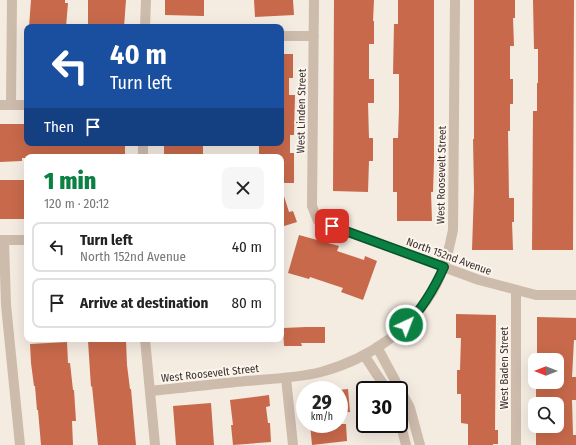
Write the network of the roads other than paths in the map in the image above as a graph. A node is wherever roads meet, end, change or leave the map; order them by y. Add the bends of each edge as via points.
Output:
1 (12, 0) edge
2 (146, 0) edge
3 (314, 0) edge
4 (454, 0) edge
5 (145, 24) edge
6 (284, 36) edge
7 (314, 36) junction
8 (0, 104) edge
9 (11, 104) junction
10 (24, 105) edge
11 (318, 221) joint
12 (2, 240) edge
13 (24, 240) edge
14 (444, 267) junction
15 (516, 291) junction
16 (576, 295) edge
17 (144, 342) edge
18 (377, 347) junction
19 (364, 355) junction
20 (286, 378) junction
21 (381, 381) edge
22 (150, 391) junction
23 (403, 433) edge
24 (20, 445) edge
25 (156, 445) edge
26 (293, 445) edge
27 (406, 445) edge
28 (420, 445) edge
29 (516, 445) edge

1 - 9 street
2 - 5 street
3 - 7 street, West Linden Street
4 - 14 street, West Roosevelt Street via 454,215
6 - 7 street
7 - 11 street, West Linden Street via 312,206
8 - 9 street
9 - 10 street
11 - 14 street, North 152nd Avenue
12 - 13 street
12 - 24 street
14 - 15 street, North 152nd Avenue
14 - 18 street, West Roosevelt Street via 415,316 397,334
15 - 16 street, North 152nd Avenue via 536,295
15 - 29 street, West Baden Street
17 - 22 street
18 - 19 street, West Roosevelt Street
18 - 28 street via 410,408
19 - 20 street, West Roosevelt Street via 320,372
19 - 21 street
20 - 22 street, West Roosevelt Street
20 - 26 street
22 - 25 street
23 - 27 street

